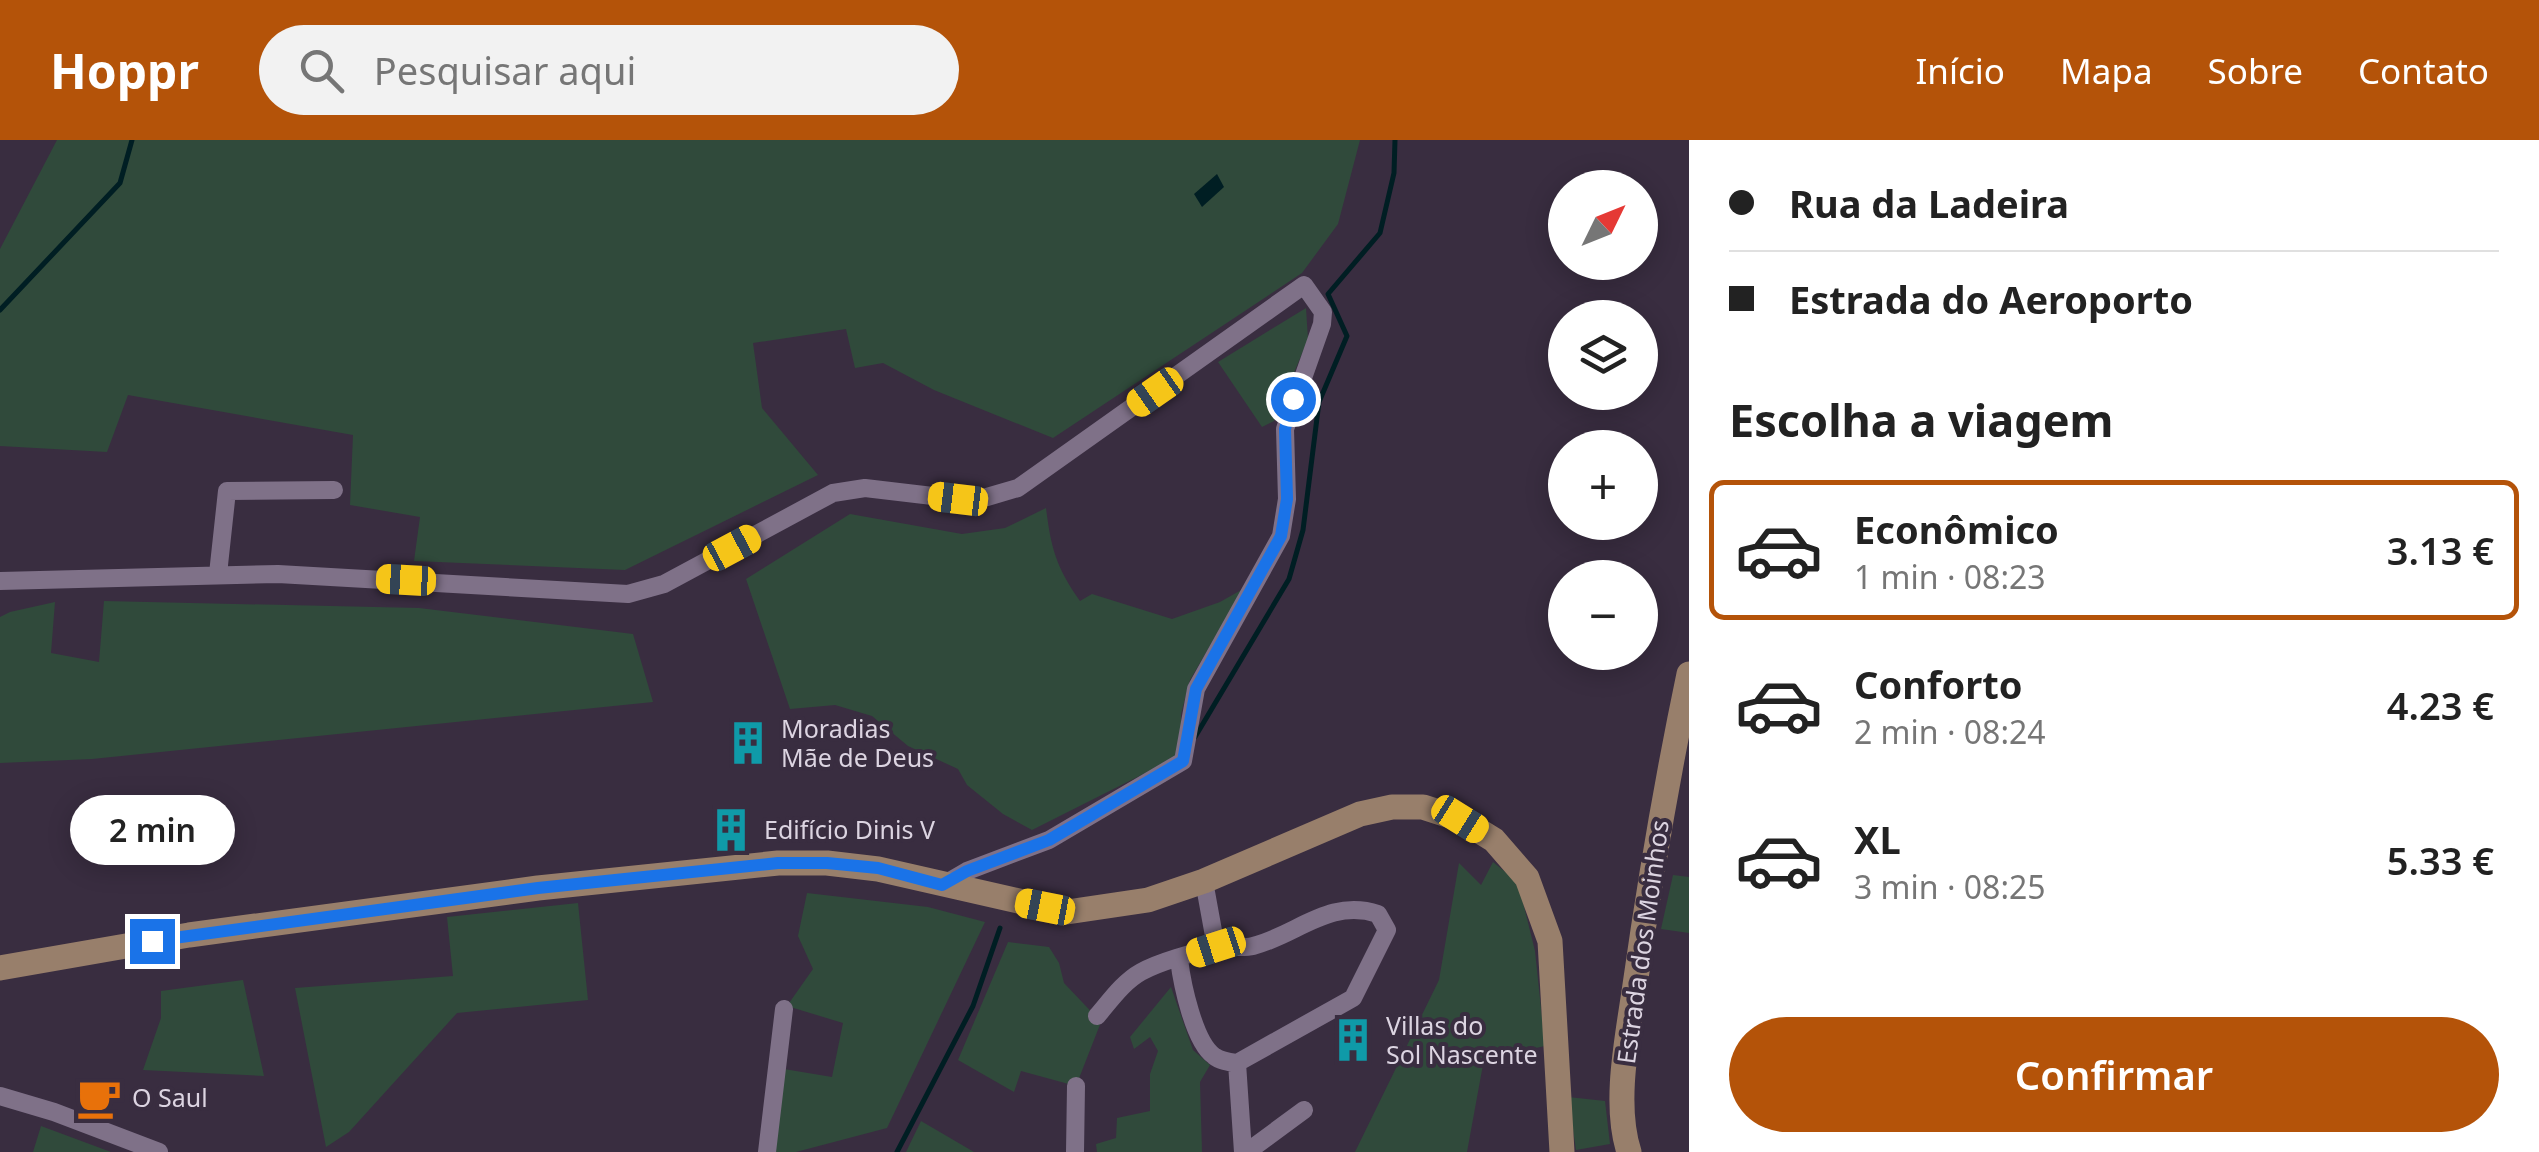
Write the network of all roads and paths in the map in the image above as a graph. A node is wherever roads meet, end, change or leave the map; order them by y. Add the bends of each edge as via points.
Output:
1 (334, 490) dead end
2 (218, 574) junction
3 (0, 581) edge
4 (1689, 674) edge
5 (1204, 881) junction
6 (942, 885) junction
7 (1216, 947) junction
8 (1179, 960) junction
9 (0, 968) edge
10 (784, 1009) dead end
11 (1097, 1016) dead end
12 (1237, 1063) junction
13 (1076, 1086) dead end
14 (0, 1096) edge
15 (1304, 1110) dead end
16 (155, 1151) edge
17 (767, 1152) edge
18 (1075, 1152) edge
19 (1245, 1152) edge
20 (1562, 1152) edge
21 (1629, 1152) edge

1 - 2 street via 227,491
2 - 3 street
2 - 6 street via 628,594 664,584 833,493 864,488 958,499 1018,488 1304,285 1318,302 1322,324 1285,429 1281,536 1196,689 1183,761 1049,840
4 - 21 main road, Estrada dos Moinhos via 1658,826 1625,1061 1623,1134
5 - 6 main road via 1148,900 1067,912
5 - 7 street
5 - 20 main road via 1360,814 1392,807 1423,807 1494,840 1527,878 1550,941
6 - 9 main road via 878,868 778,863 226,930
7 - 8 street
7 - 12 street via 1258,944 1338,912 1369,910 1385,920 1387,930 1353,998
8 - 11 street via 1138,974
8 - 12 street via 1203,1045 1217,1059
10 - 17 street
12 - 19 street
13 - 18 street
14 - 16 street
15 - 19 street

